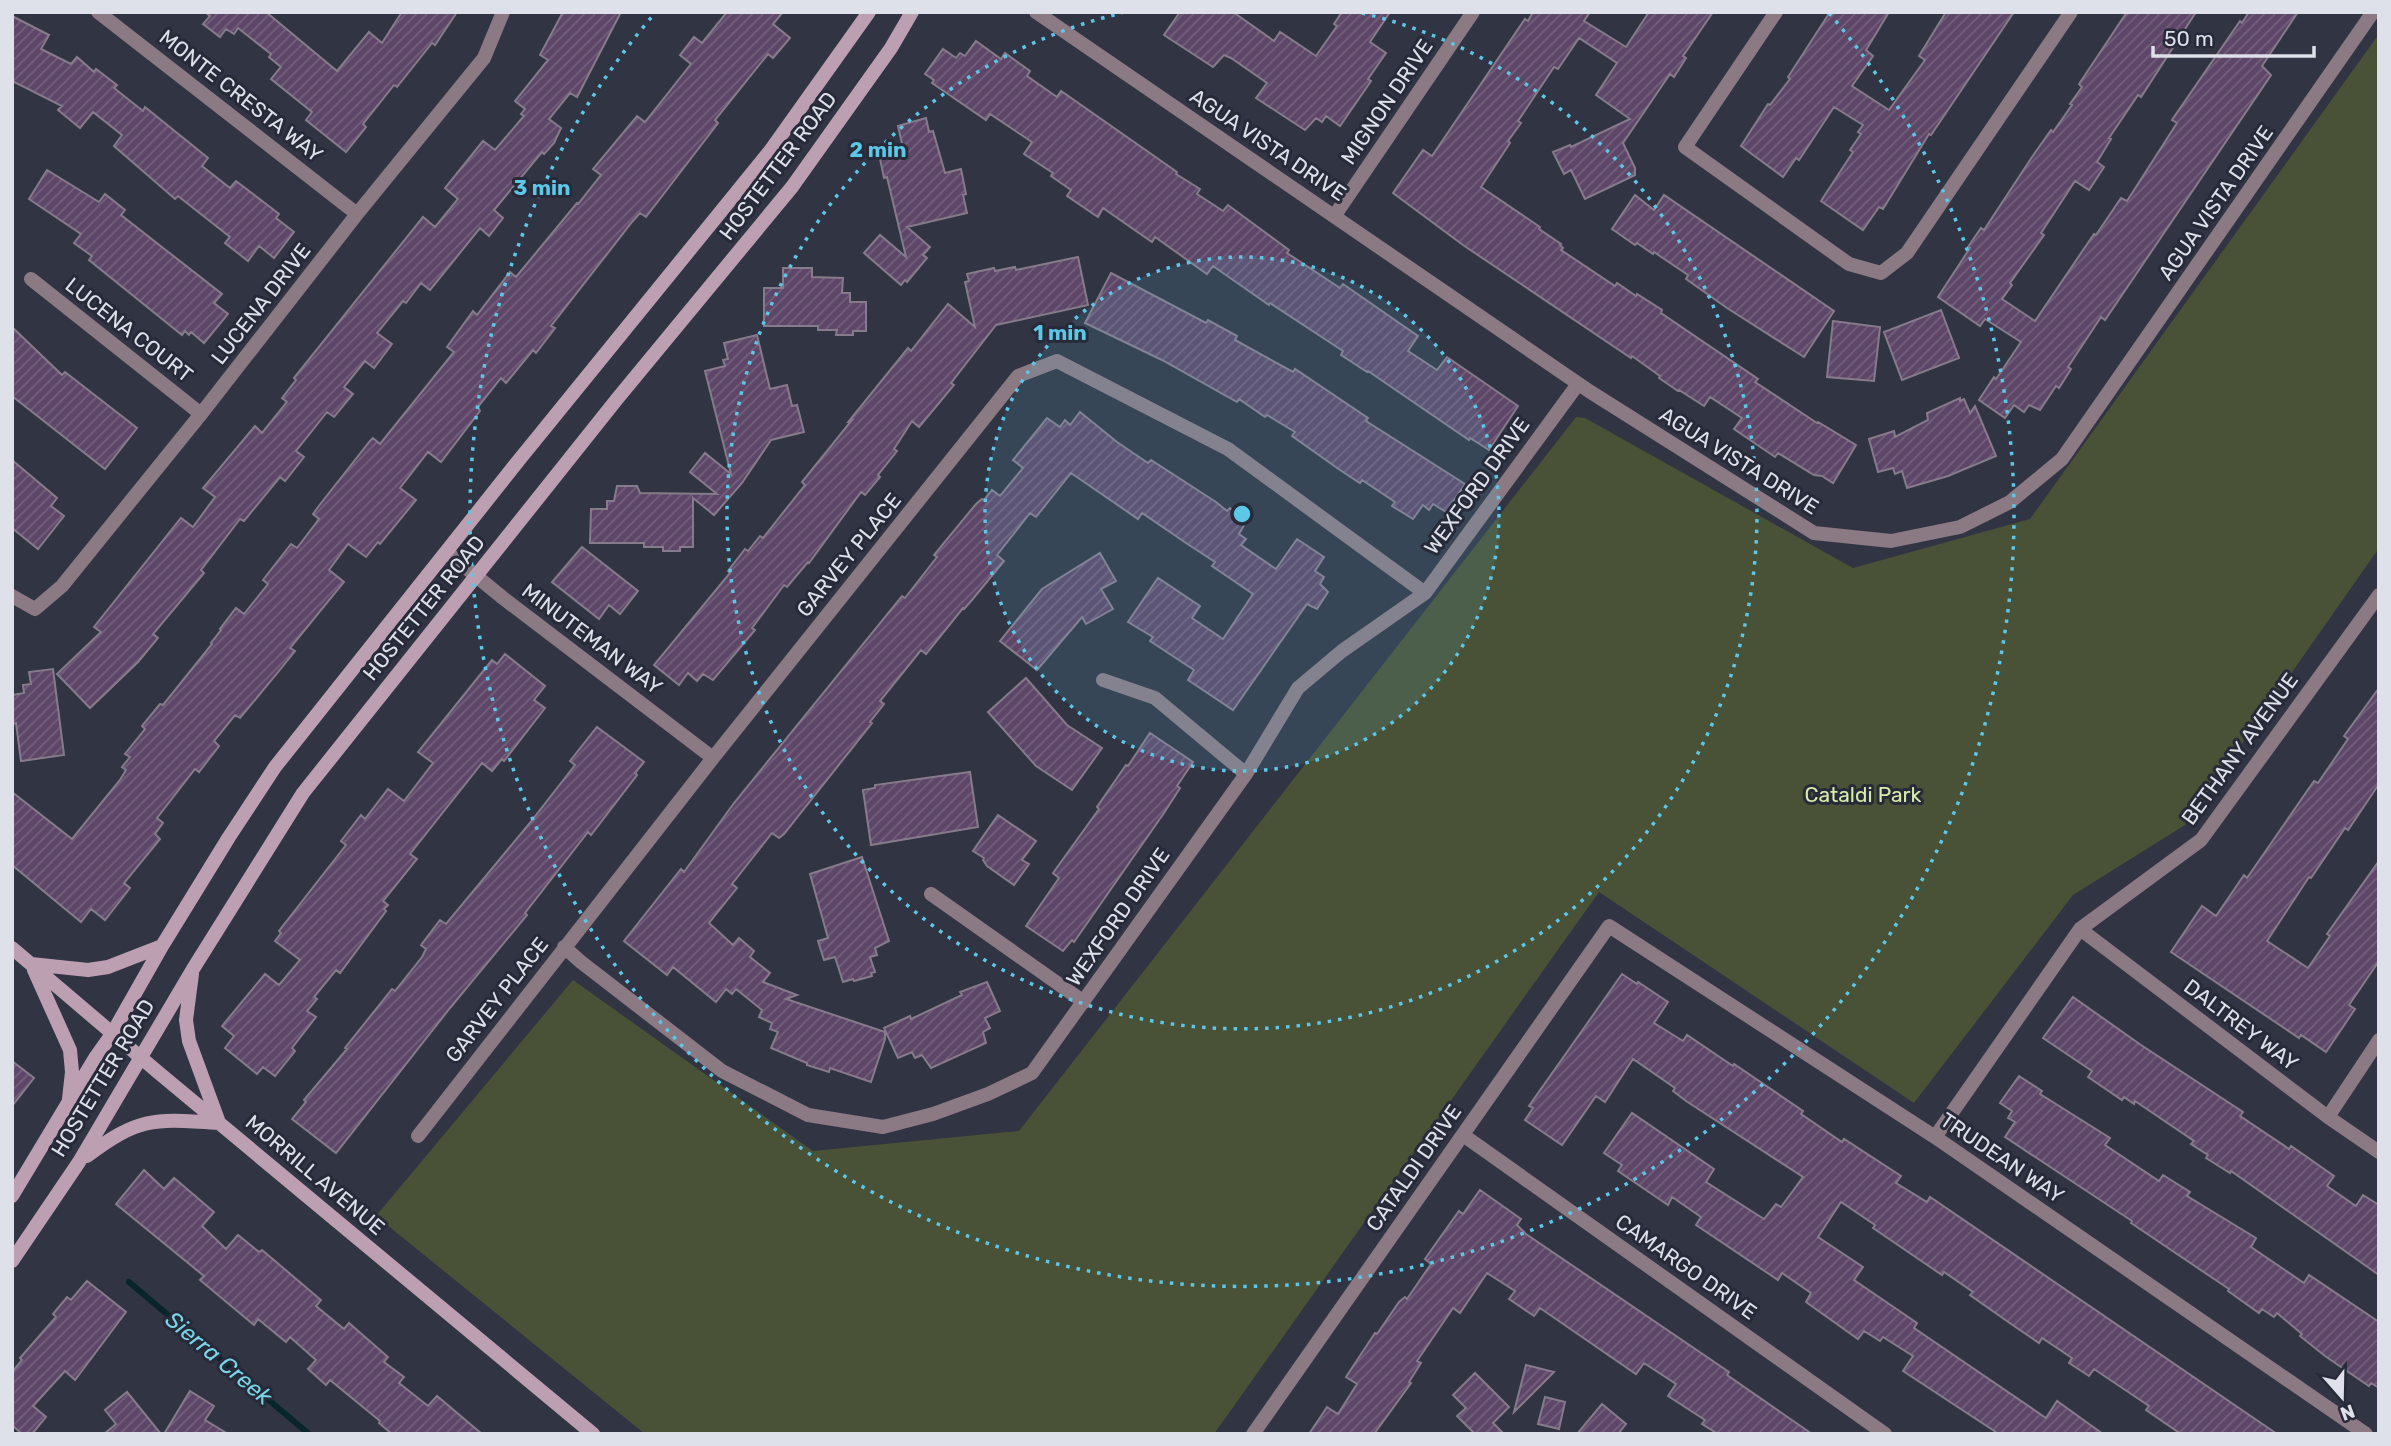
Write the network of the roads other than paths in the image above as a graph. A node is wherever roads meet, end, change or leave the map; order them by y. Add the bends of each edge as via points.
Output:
1 (98, 12) edge
2 (503, 12) edge
3 (869, 12) edge
4 (912, 12) edge
5 (1036, 12) edge
6 (1473, 12) edge
7 (1776, 12) edge
8 (2071, 12) edge
9 (2373, 12) edge
10 (357, 214) junction
11 (1335, 215) junction
12 (31, 279) dead end
13 (1578, 384) junction
14 (201, 414) junction
15 (447, 552) junction
16 (476, 576) junction
17 (1425, 593) junction
18 (2379, 595) edge
19 (12, 596) edge
20 (1103, 680) dead end
21 (713, 758) junction
22 (1246, 774) junction
23 (931, 894) dead end
24 (1609, 926) joint
25 (2080, 929) junction
26 (162, 946) junction
27 (564, 947) junction
28 (12, 948) edge
29 (31, 964) junction
30 (193, 969) junction
31 (1084, 1002) junction
32 (112, 1034) junction
33 (2379, 1041) edge
34 (141, 1058) junction
35 (69, 1104) junction
36 (2328, 1117) junction
37 (219, 1123) junction
38 (1463, 1135) junction
39 (418, 1136) dead end
40 (1935, 1137) junction
41 (2379, 1152) edge
42 (79, 1162) junction
43 (12, 1196) edge
44 (12, 1261) edge
45 (593, 1434) edge
46 (1253, 1434) edge
47 (1885, 1434) edge
48 (2366, 1434) edge

1 - 10 street, MONTE CRESTA WAY
2 - 10 street, LUCENA DRIVE via 484,58
3 - 15 main road, HOSTETTER ROAD via 770,151
4 - 16 main road, HOSTETTER ROAD via 792,187
5 - 11 street, AGUA VISTA DRIVE
6 - 11 street, MIGNON DRIVE
7 - 8 street via 1685,147 1849,264 1881,273 1907,253
9 - 13 street, AGUA VISTA DRIVE via 2062,460 2010,502 1960,527 1891,541 1814,533
10 - 14 street, LUCENA DRIVE
11 - 13 street, AGUA VISTA DRIVE
12 - 14 street, LUCENA COURT
13 - 17 street, WEXFORD DRIVE
14 - 19 street, LUCENA DRIVE via 62,586 35,609
15 - 16 street, MINUTEMAN WAY
15 - 26 main road, HOSTETTER ROAD via 275,767
16 - 21 street, MINUTEMAN WAY
16 - 30 main road, HOSTETTER ROAD via 303,793
17 - 21 street, GARVEY PLACE via 1228,449 1056,361 1018,376
17 - 22 street, WEXFORD DRIVE via 1298,688
18 - 25 street, BETHANY AVENUE via 2201,840
20 - 22 street via 1155,698
21 - 27 street, GARVEY PLACE
22 - 31 street, WEXFORD DRIVE
23 - 31 street
24 - 38 street, CATALDI DRIVE
24 - 40 street, TRUDEAN WAY
25 - 36 street, DALTREY WAY
25 - 40 street, BETHANY AVENUE
26 - 29 main road via 88,970
26 - 32 main road, HOSTETTER ROAD
27 - 31 street, WEXFORD DRIVE via 722,1071 808,1115 883,1127 933,1114 1032,1073
27 - 39 street, GARVEY PLACE
28 - 29 main road, MORRILL AVENUE
29 - 32 main road, MORRILL AVENUE
29 - 35 main road via 70,1050
30 - 34 main road, HOSTETTER ROAD
30 - 37 main road via 186,1020 189,1041
32 - 34 main road, MORRILL AVENUE
32 - 35 main road, HOSTETTER ROAD
33 - 36 street
34 - 37 main road, MORRILL AVENUE
34 - 42 main road, HOSTETTER ROAD
35 - 43 main road, HOSTETTER ROAD
36 - 41 street, DALTREY WAY
37 - 42 main road via 140,1123
37 - 45 main road, MORRILL AVENUE
38 - 46 street, CATALDI DRIVE
38 - 47 street, CAMARGO DRIVE
40 - 48 street, TRUDEAN WAY
42 - 44 main road, HOSTETTER ROAD

